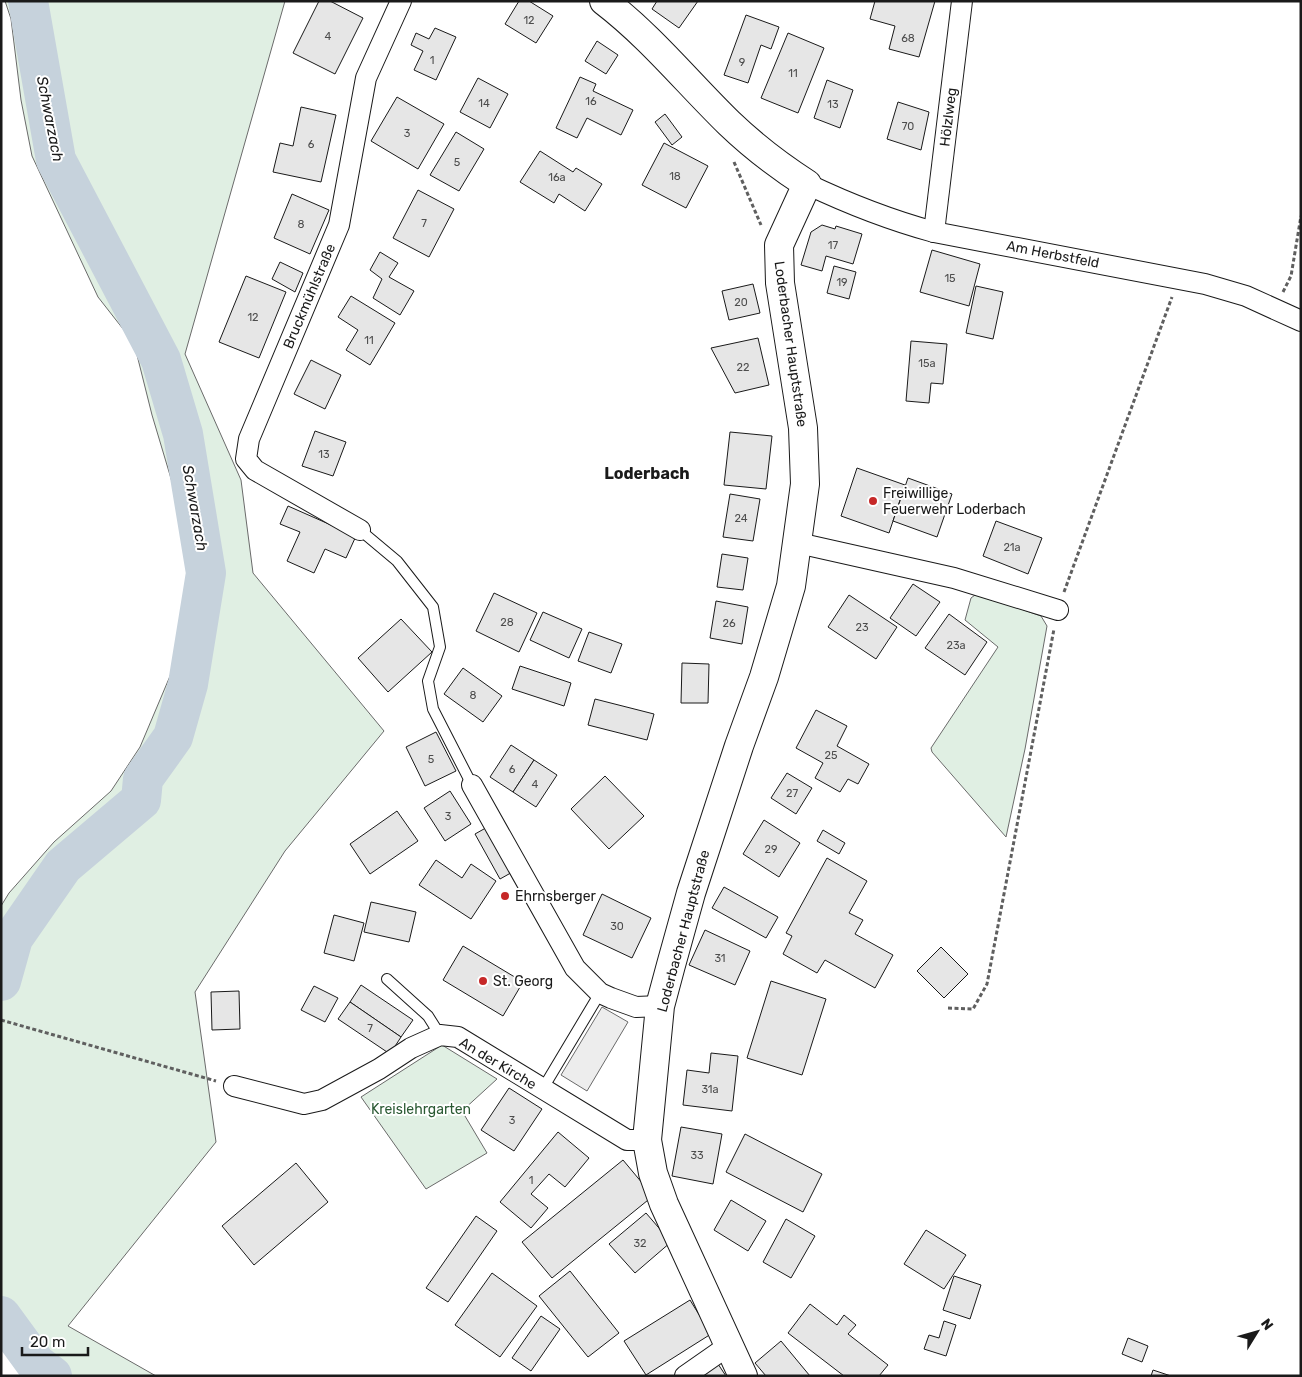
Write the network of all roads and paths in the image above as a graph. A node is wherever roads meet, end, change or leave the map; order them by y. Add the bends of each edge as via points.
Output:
1 (401, 1) edge
2 (604, 1) edge
3 (962, 1) edge
4 (729, 122) junction
5 (807, 184) junction
6 (1301, 216) edge
7 (934, 232) junction
8 (779, 245) junction
9 (1179, 278) junction
10 (1276, 309) junction
11 (1301, 321) edge
12 (360, 530) joint
13 (798, 543) junction
14 (1058, 610) junction
15 (472, 785) joint
16 (386, 979) dead end
17 (600, 993) junction
18 (660, 1006) junction
19 (948, 1008) dead end
20 (1, 1020) edge
21 (440, 1035) junction
22 (234, 1086) joint
23 (542, 1090) junction
24 (647, 1140) junction
25 (728, 1346) junction
26 (685, 1376) edge
27 (743, 1376) edge

1 - 12 street, Bruckmühlstraße via 366,78 339,225 249,439 246,460 255,470
2 - 4 street via 663,53
3 - 7 street, Hölzlweg
4 - 5 street via 758,150
4 - 8 path via 728,146 740,179 763,228
5 - 7 street, Am Herbstfeld via 848,204
5 - 8 street, Loderbacher Hauptstraße
6 - 10 path via 1291,276
7 - 9 street, Am Herbstfeld
8 - 13 street, Loderbacher Hauptstraße via 780,283 803,428 805,484
9 - 10 street, Am Herbstfeld via 1246,296
9 - 14 path
10 - 11 street, Am Herbstfeld
12 - 15 lane via 397,561 432,607 440,647 428,681 433,710
13 - 14 street via 954,578
13 - 18 street, Loderbacher Hauptstraße via 791,586 764,677 691,893
14 - 19 path via 987,984 973,1009
15 - 17 street via 575,968
16 - 21 lane via 428,1016
17 - 18 street via 636,1007
17 - 23 lane
18 - 24 street, Loderbacher Hauptstraße
20 - 22 path
21 - 22 street, An der Kirche via 411,1048 322,1100 304,1104
21 - 23 street, An der Kirche via 458,1037
23 - 24 street, An der Kirche via 627,1140
24 - 25 street, Loderbacher Hauptstraße via 653,1173 664,1204
25 - 26 street
25 - 27 street, Loderbacher Hauptstraße

